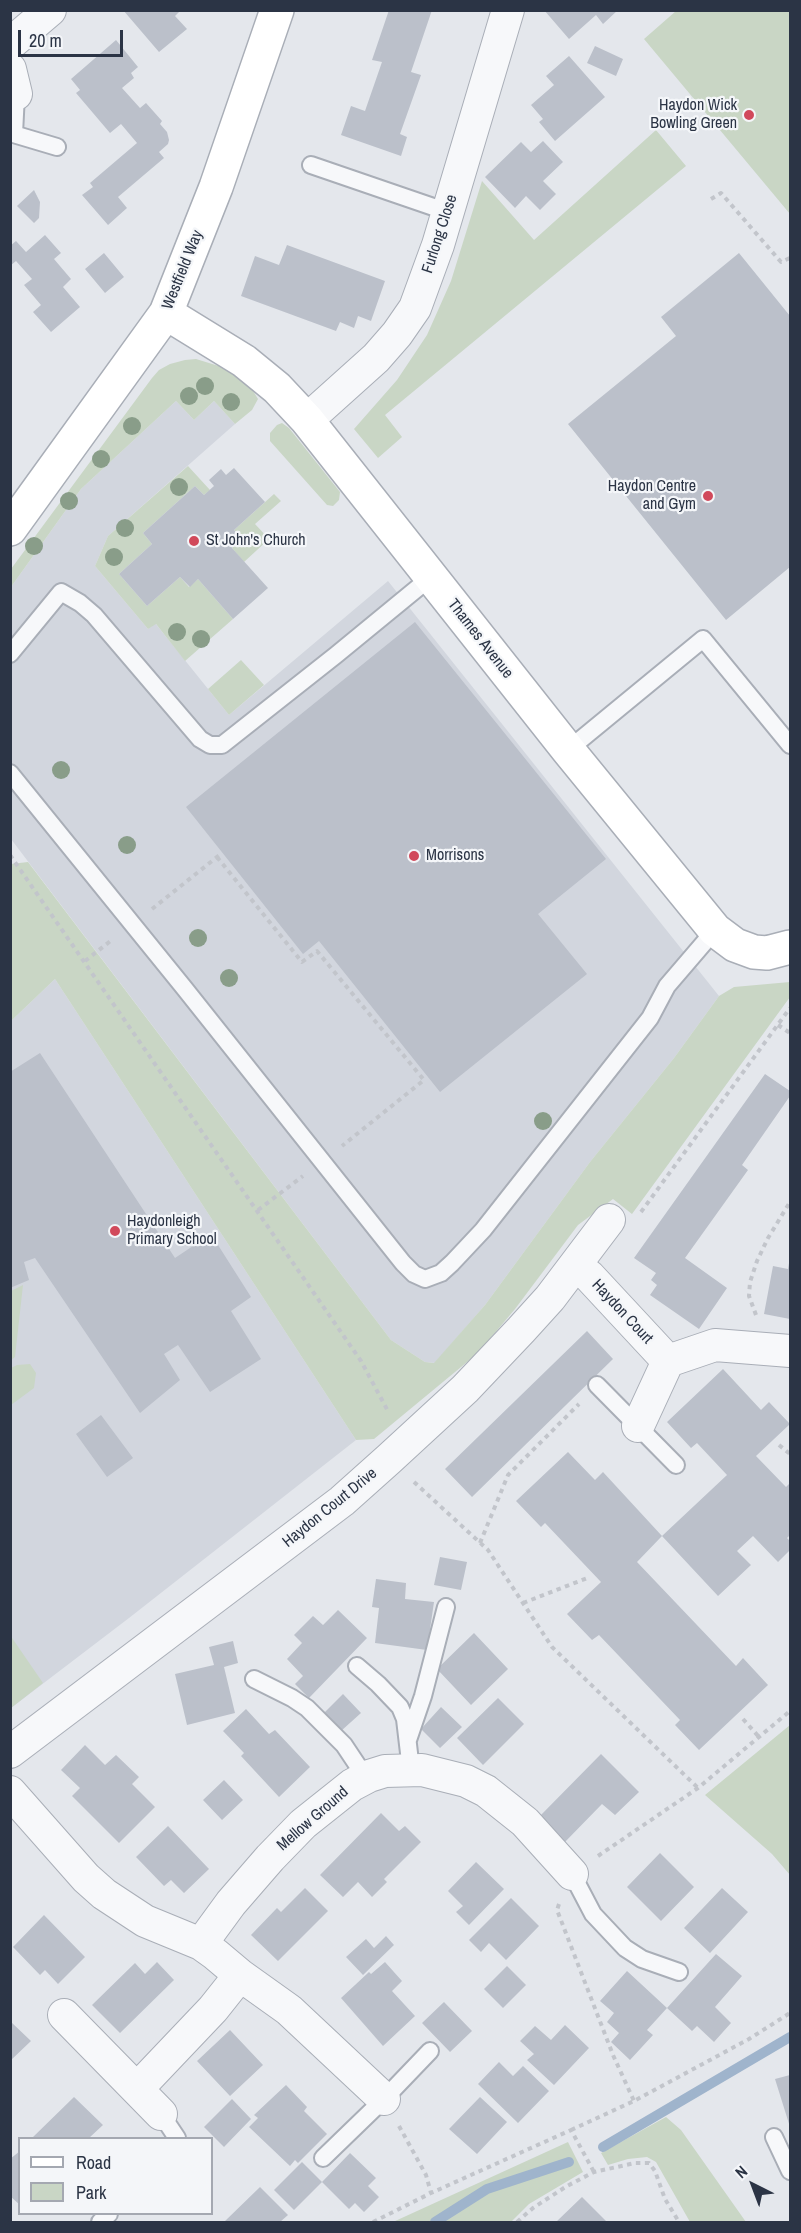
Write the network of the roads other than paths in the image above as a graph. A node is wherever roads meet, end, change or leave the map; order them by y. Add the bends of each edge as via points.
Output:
1 (50, 10) edge
2 (277, 10) edge
3 (508, 10) edge
4 (10, 44) edge
5 (13, 81) edge
6 (12, 134) edge
7 (57, 147) dead end
8 (311, 165) dead end
9 (448, 212) junction
10 (166, 313) junction
11 (307, 420) junction
12 (10, 529) edge
13 (431, 577) junction
14 (10, 654) edge
15 (790, 745) edge
16 (568, 750) junction
17 (10, 773) edge
18 (715, 930) junction
19 (790, 947) edge
20 (623, 1218) road end
21 (575, 1265) junction
22 (780, 1350) edge
23 (668, 1361) junction
24 (597, 1385) road end
25 (638, 1426) junction
26 (676, 1465) dead end
27 (446, 1607) dead end
28 (357, 1666) dead end
29 (254, 1679) dead end
30 (10, 1752) edge
31 (409, 1755) junction
32 (366, 1778) junction
33 (10, 1792) edge
34 (572, 1874) joint
35 (201, 1944) junction
36 (679, 1972) dead end
37 (240, 1975) junction
38 (64, 2015) dead end
39 (430, 2051) dead end
40 (137, 2089) junction
41 (384, 2099) junction
42 (169, 2126) edge
43 (774, 2136) dead end
44 (323, 2158) dead end
45 (790, 2171) edge

1 - 4 street
2 - 10 street, Westfield Way via 216,187
3 - 9 street, Furlong Close
5 - 6 lane
6 - 7 lane
8 - 9 lane
9 - 11 street, Furlong Close via 407,322 376,358
10 - 11 street, Thames Avenue via 244,361
10 - 12 street, Westfield Way
11 - 13 street, Thames Avenue
13 - 14 lane via 222,745 200,740 94,615 61,592
13 - 16 street, Thames Avenue
15 - 16 lane via 703,639
16 - 18 street, Thames Avenue
17 - 18 lane via 403,1263 425,1279 441,1273 483,1230 650,1018 667,986
18 - 19 street, Thames Avenue via 735,945 754,952
20 - 21 street, Haydon Court Drive
21 - 23 street, Haydon Court
21 - 30 street, Haydon Court Drive via 550,1298 473,1380 342,1501
22 - 23 street via 715,1345
23 - 25 street
24 - 25 lane
25 - 26 lane
27 - 31 lane
28 - 31 lane via 400,1707
29 - 32 lane via 307,1708 344,1745
31 - 32 street, Mellow Ground
31 - 34 street, Mellow Ground via 486,1791 525,1822
32 - 35 street, Mellow Ground via 330,1800 303,1824 231,1903
33 - 35 street via 104,1894 145,1921
34 - 36 lane via 593,1914 625,1948 642,1959
35 - 37 street
37 - 40 street
37 - 41 street via 289,2010
38 - 40 street
39 - 41 lane
40 - 42 street
41 - 44 lane
43 - 45 lane

